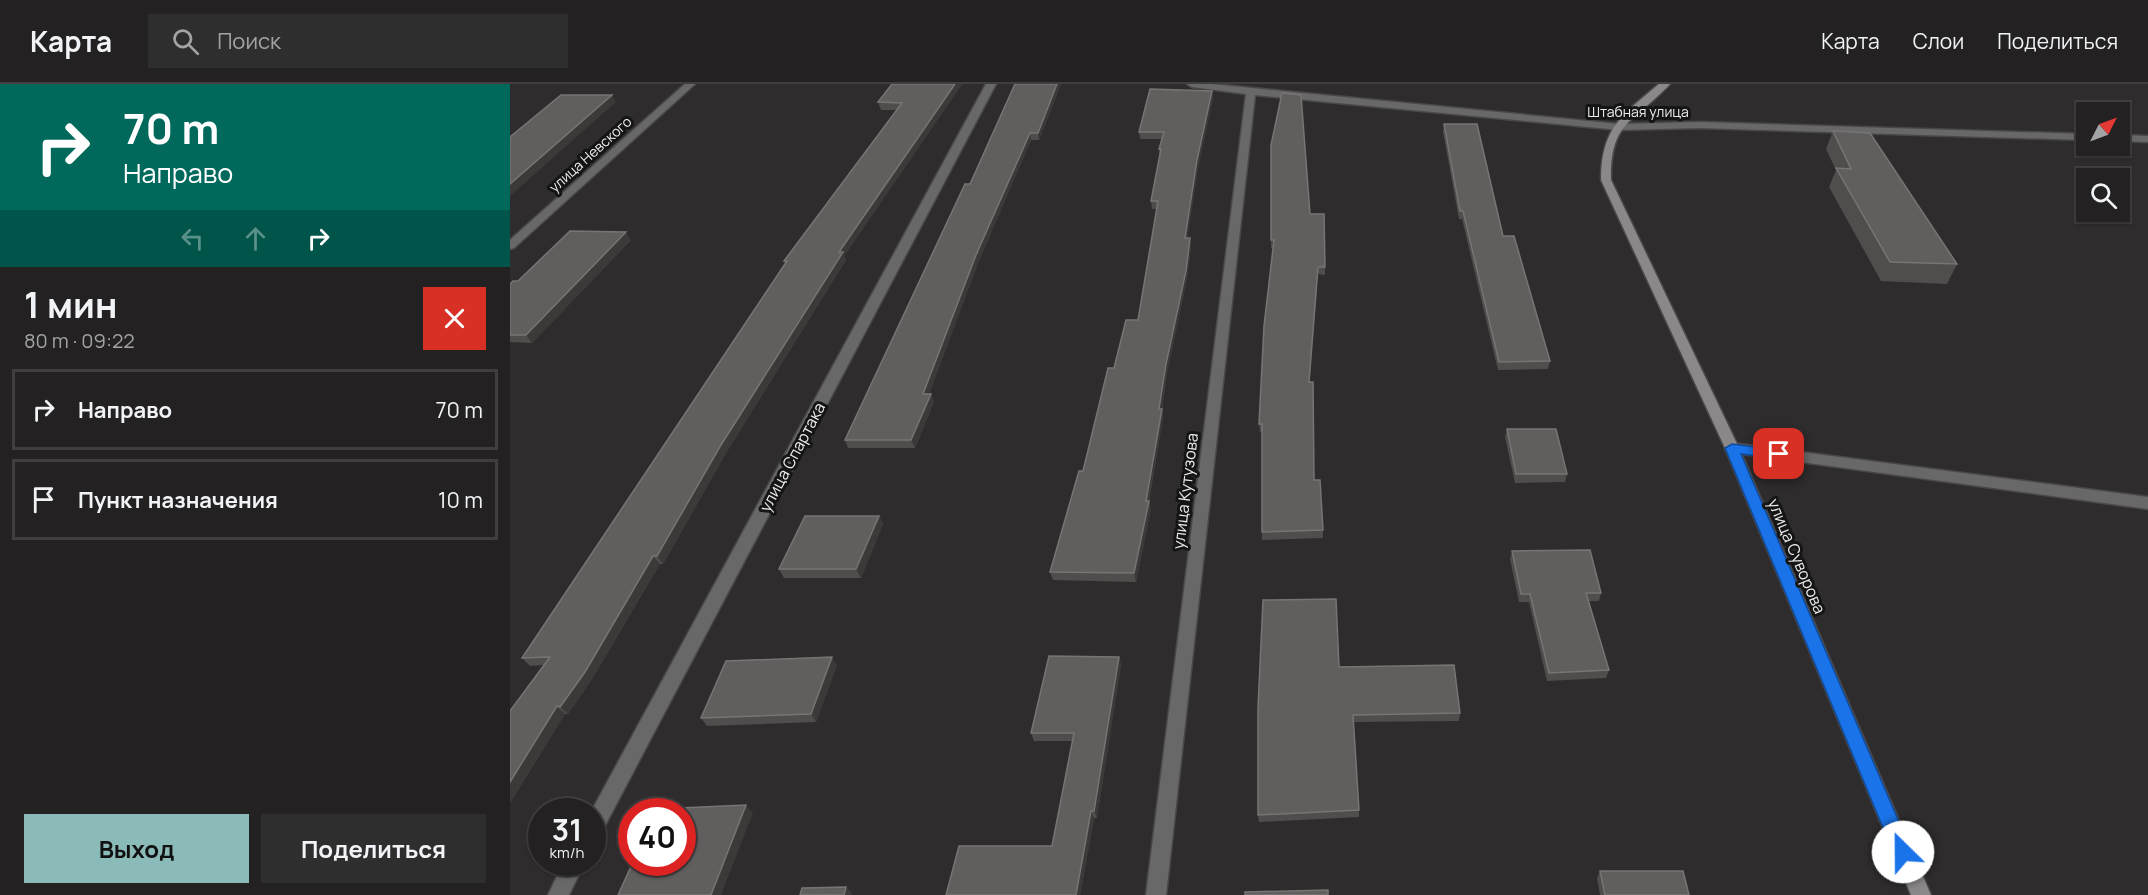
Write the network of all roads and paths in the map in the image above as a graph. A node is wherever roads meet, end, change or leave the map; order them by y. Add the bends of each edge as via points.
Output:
1 (690, 84) edge
2 (991, 84) edge
3 (1192, 84) edge
4 (1665, 84) edge
5 (1251, 92) junction
6 (1619, 127) junction
7 (2076, 137) edge
8 (2130, 138) edge
9 (2148, 139) edge
10 (510, 246) edge
11 (1732, 448) junction
12 (2148, 503) edge
13 (606, 804) edge
14 (568, 876) edge
15 (558, 895) edge
16 (1156, 895) edge
17 (1921, 895) edge

1 - 10 street, улица Невского
2 - 13 street, улица Спартака
3 - 5 street, Штабная улица
4 - 6 street, улица Суворова
5 - 6 street, Штабная улица
5 - 16 street, улица Кутузова
6 - 7 street, Штабная улица via 1700,125
6 - 11 street, улица Суворова via 1608,147 1606,180
8 - 9 street
11 - 12 street
11 - 17 street, улица Суворова
14 - 15 street

